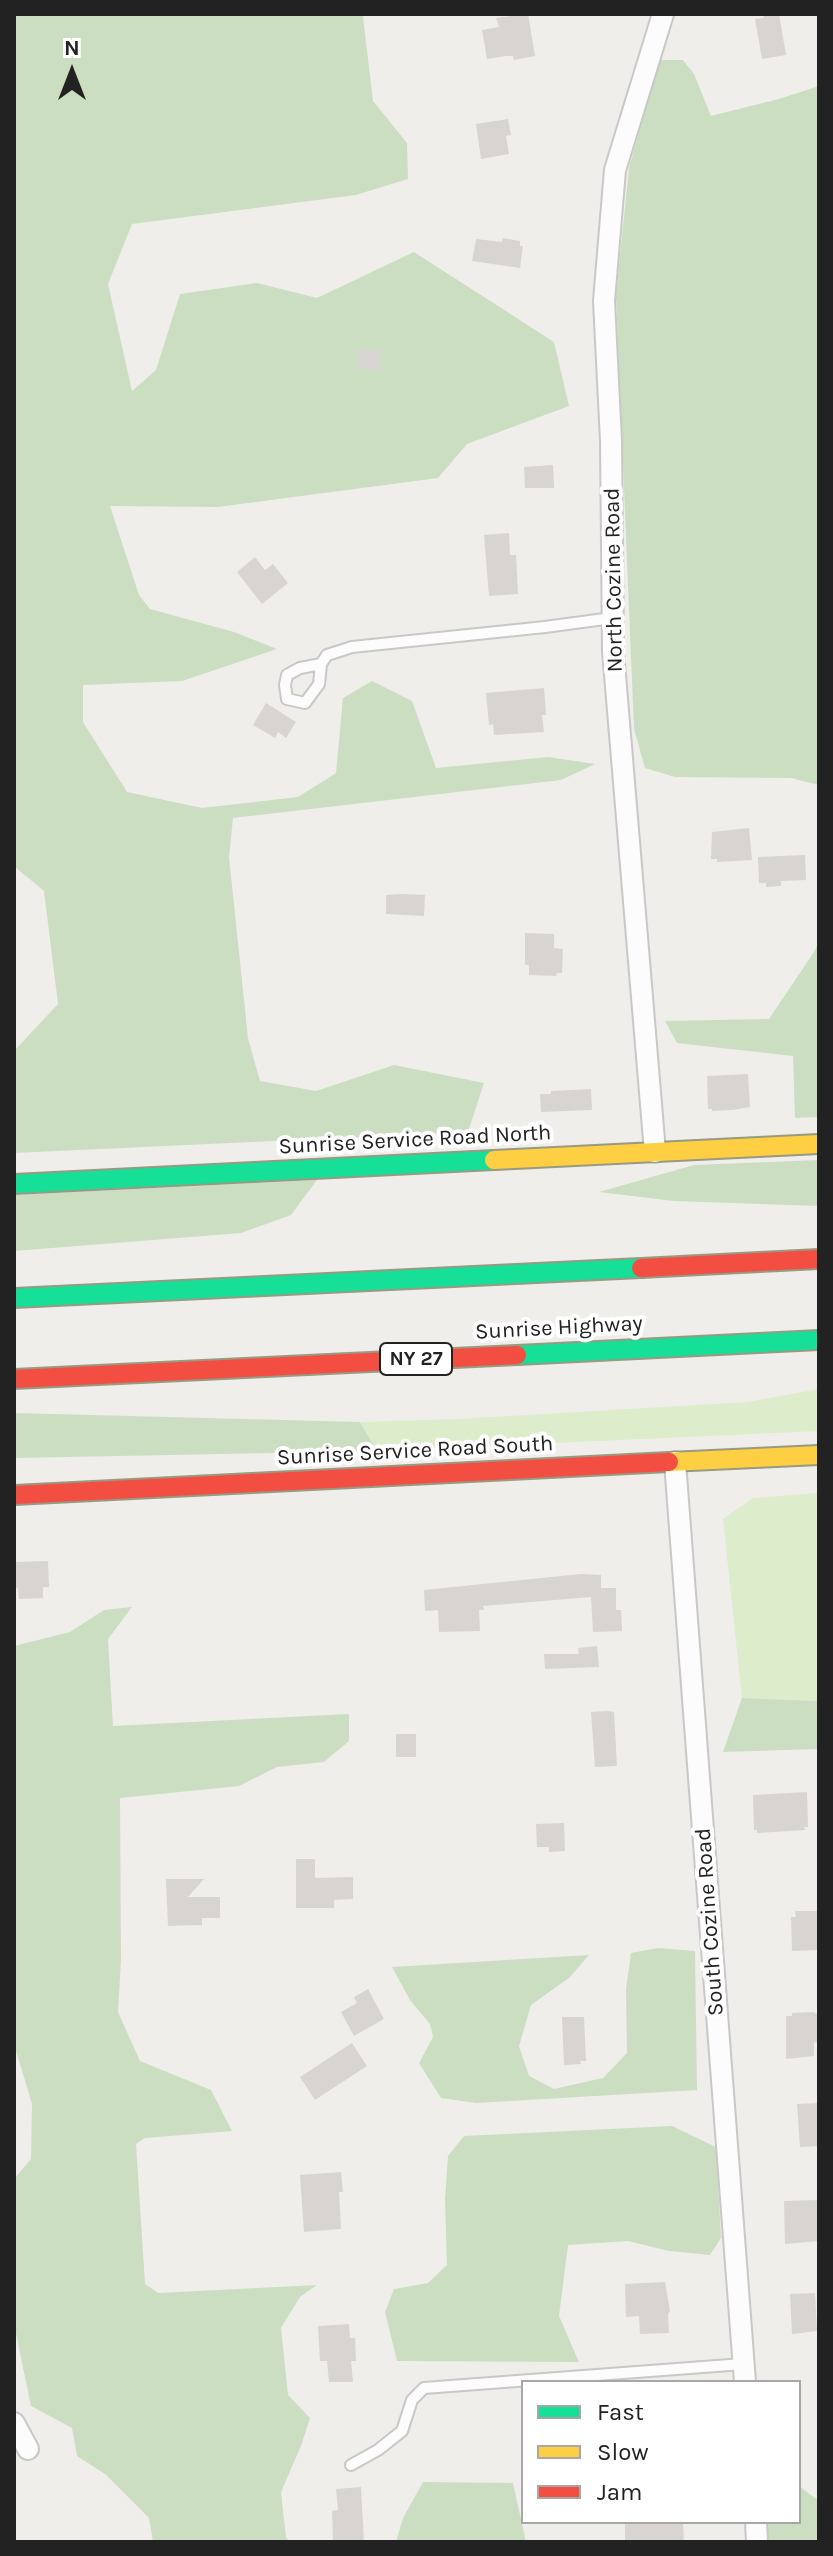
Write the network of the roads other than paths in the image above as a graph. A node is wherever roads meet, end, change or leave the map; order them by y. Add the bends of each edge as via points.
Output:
1 (663, 14) edge
2 (612, 618) junction
3 (321, 664) dead end
4 (819, 1144) edge
5 (655, 1152) junction
6 (14, 1184) edge
7 (819, 1259) edge
8 (14, 1298) edge
9 (819, 1340) edge
10 (14, 1379) edge
11 (819, 1455) edge
12 (675, 1462) junction
13 (14, 1495) edge
14 (744, 2373) edge
15 (595, 2380) edge
16 (521, 2383) edge
17 (14, 2423) edge
18 (28, 2449) dead end
19 (351, 2465) dead end

1 - 2 street, North Cozine Road via 615,170 605,286
2 - 3 lane via 352,647 327,655
2 - 5 street, North Cozine Road
4 - 5 main road, Sunrise Service Road North
5 - 6 main road, Sunrise Service Road North
7 - 8 main road
9 - 10 main road, Sunrise Highway / NY 27
11 - 12 main road, Sunrise Service Road South
12 - 13 main road, Sunrise Service Road South
12 - 14 street, South Cozine Road
14 - 15 lane
16 - 19 lane via 424,2388 412,2400 402,2431
17 - 18 street

